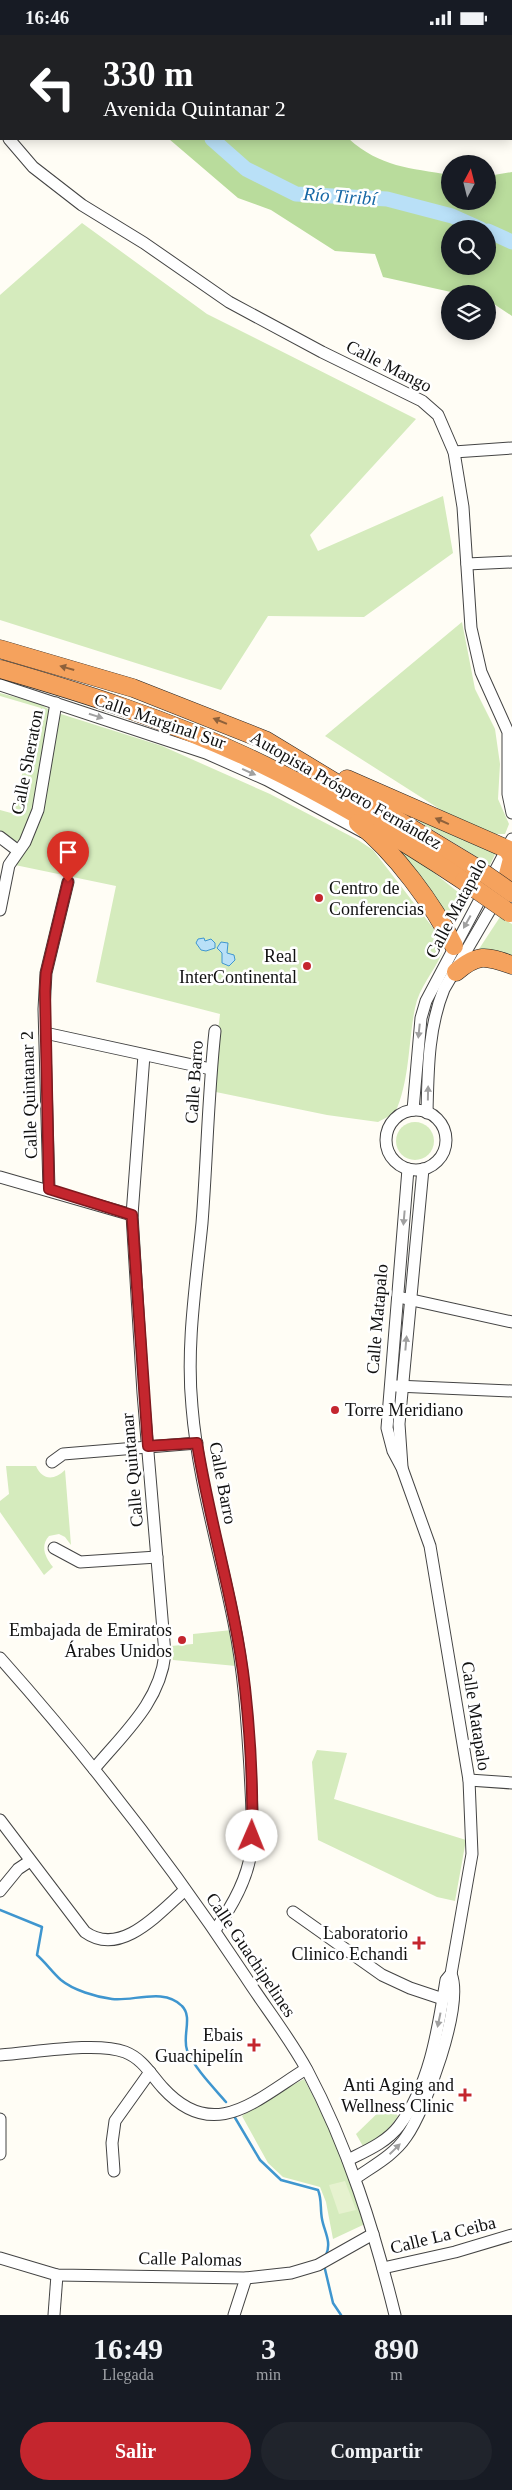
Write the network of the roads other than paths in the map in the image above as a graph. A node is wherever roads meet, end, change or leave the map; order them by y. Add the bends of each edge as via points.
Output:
1 (10, 140) edge
2 (512, 448) edge
3 (454, 452) junction
4 (512, 561) edge
5 (467, 564) junction
6 (0, 649) edge
7 (0, 669) edge
8 (0, 685) edge
9 (56, 703) junction
10 (285, 751) junction
11 (282, 774) junction
12 (512, 813) edge
13 (0, 837) edge
14 (382, 845) junction
15 (511, 849) edge
16 (17, 850) junction
17 (510, 881) edge
18 (68, 882) dead end
19 (0, 910) edge
20 (511, 914) edge
21 (454, 946) junction
22 (512, 965) edge
23 (456, 972) junction
24 (215, 1031) dead end
25 (45, 1033) junction
26 (144, 1055) junction
27 (211, 1069) junction
28 (413, 1110) junction
29 (428, 1113) junction
30 (408, 1169) junction
31 (423, 1169) junction
32 (0, 1177) edge
33 (49, 1189) junction
34 (132, 1215) junction
35 (396, 1296) junction
36 (410, 1300) junction
37 (512, 1322) edge
38 (389, 1385) junction
39 (403, 1387) junction
40 (512, 1391) edge
41 (197, 1443) junction
42 (148, 1446) junction
43 (52, 1462) dead end
44 (402, 1468) junction
45 (54, 1548) dead end
46 (157, 1557) junction
47 (0, 1658) edge
48 (94, 1769) junction
49 (469, 1780) junction
50 (512, 1783) edge
51 (0, 1819) edge
52 (30, 1861) junction
53 (185, 1890) junction
54 (0, 1891) edge
55 (293, 1912) dead end
56 (215, 1931) junction
57 (451, 1974) junction
58 (443, 1999) junction
59 (0, 2055) edge
60 (306, 2069) junction
61 (150, 2072) junction
62 (0, 2119) edge
63 (1, 2141) edge
64 (0, 2154) edge
65 (348, 2160) junction
66 (114, 2171) dead end
67 (356, 2178) junction
68 (373, 2233) junction
69 (512, 2235) edge
70 (0, 2258) edge
71 (383, 2268) junction
72 (57, 2275) junction
73 (246, 2278) junction
74 (54, 2315) edge
75 (234, 2315) edge
76 (395, 2315) edge

1 - 3 street, Calle Mango via 34,167 82,205 229,302 430,406 438,415
2 - 3 street
3 - 5 street, Calle Mango via 463,507
4 - 5 street
5 - 12 street, Calle Mango via 471,628 481,672 508,732 508,794
10 -> 6 highway, Autopista Próspero Fernández via 239,729 134,688
7 - 11 highway, Autopista Próspero Fernández via 157,720
8 - 9 street, Calle Marginal Sur
9 -> 14 street, Calle Marginal Sur via 206,753 308,801
9 - 16 street, Calle Sheraton via 38,810 25,842
15 -> 10 highway
10 - 17 highway, Autopista Próspero Fernández, bridge via 475,867
11 - 14 highway via 351,818
11 - 20 highway, Autopista Próspero Fernández, bridge via 401,839
13 - 16 street
14 - 21 highway via 426,897
15 - 17 highway
15 -> 21 street, Calle Matapalo
16 - 19 street, Calle Sheraton via 9,865
17 - 23 street, Calle Matapalo
18 - 25 street, Calle Quintanar 2 via 46,973
21 -> 28 street, Calle Matapalo via 426,1001 421,1018
22 - 23 highway via 480,957
29 -> 23 street, Calle Matapalo via 428,1073 434,1021 444,989
24 - 27 street, Calle Barro
25 - 26 street
25 - 33 street, Calle Quintanar 2
26 - 27 street
26 - 34 street, Calle Quintanar
27 - 41 street, Calle Barro via 190,1367
28 - 29 street
28 - 30 street via 389,1125 386,1139 394,1161
29 - 31 street via 444,1129 446,1145 439,1160
30 - 31 street
30 -> 35 street, Calle Matapalo
31 - 36 street, Calle Matapalo
32 - 33 street
33 - 34 street
34 - 42 street, Calle Quintanar
35 - 36 street
35 - 38 street, Calle Matapalo
36 - 37 street
39 -> 36 street, Calle Matapalo
38 - 39 street
38 - 44 street, Calle Matapalo via 387,1428 392,1451
39 - 40 street
39 - 44 street, Calle Matapalo via 399,1424
41 - 42 street
41 - 56 street, Calle Barro via 246,1688 252,1819 251,1853 246,1869 230,1909
42 - 43 street via 63,1454
42 - 46 street, Calle Quintanar
44 - 49 street, Calle Matapalo via 430,1546
45 - 46 street via 80,1562
46 - 48 street, Calle Quintanar via 165,1654 161,1679 152,1698
47 - 48 street, Calle Guachipelines
48 - 53 street, Calle Guachipelines
49 - 50 street
49 - 57 street, Calle Matapalo via 472,1854
51 - 52 street
52 - 53 street via 85,1932 104,1940 124,1937 136,1931
52 - 54 street via 18,1869
53 - 56 street, Calle Guachipelines
55 - 58 street via 382,1975 410,1989
56 - 60 street, Calle Guachipelines
57 - 58 street, Calle Matapalo via 446,1980
67 -> 57 street, Calle Matapalo via 383,2160 405,2139 423,2109 451,2015 455,1982
58 -> 65 street, Calle Matapalo via 432,2053 414,2102 399,2127 378,2145
59 - 61 street via 112,2049 139,2060
60 - 61 street via 236,2111 220,2116 187,2109 174,2100
60 - 65 street, Calle Guachipelines
61 - 66 street via 115,2121 112,2143
62 - 63 street
63 - 64 street
65 - 67 street, Calle Guachipelines
67 - 68 street, Calle Guachipelines
68 - 71 street, Calle Guachipelines
68 - 73 street, Calle Palomas via 318,2265 291,2273
69 - 71 street, Calle La Ceiba
70 - 72 street, Calle Palomas
71 - 76 street, Calle Guachipelines
72 - 73 street, Calle Palomas
72 - 74 street
73 - 75 street

